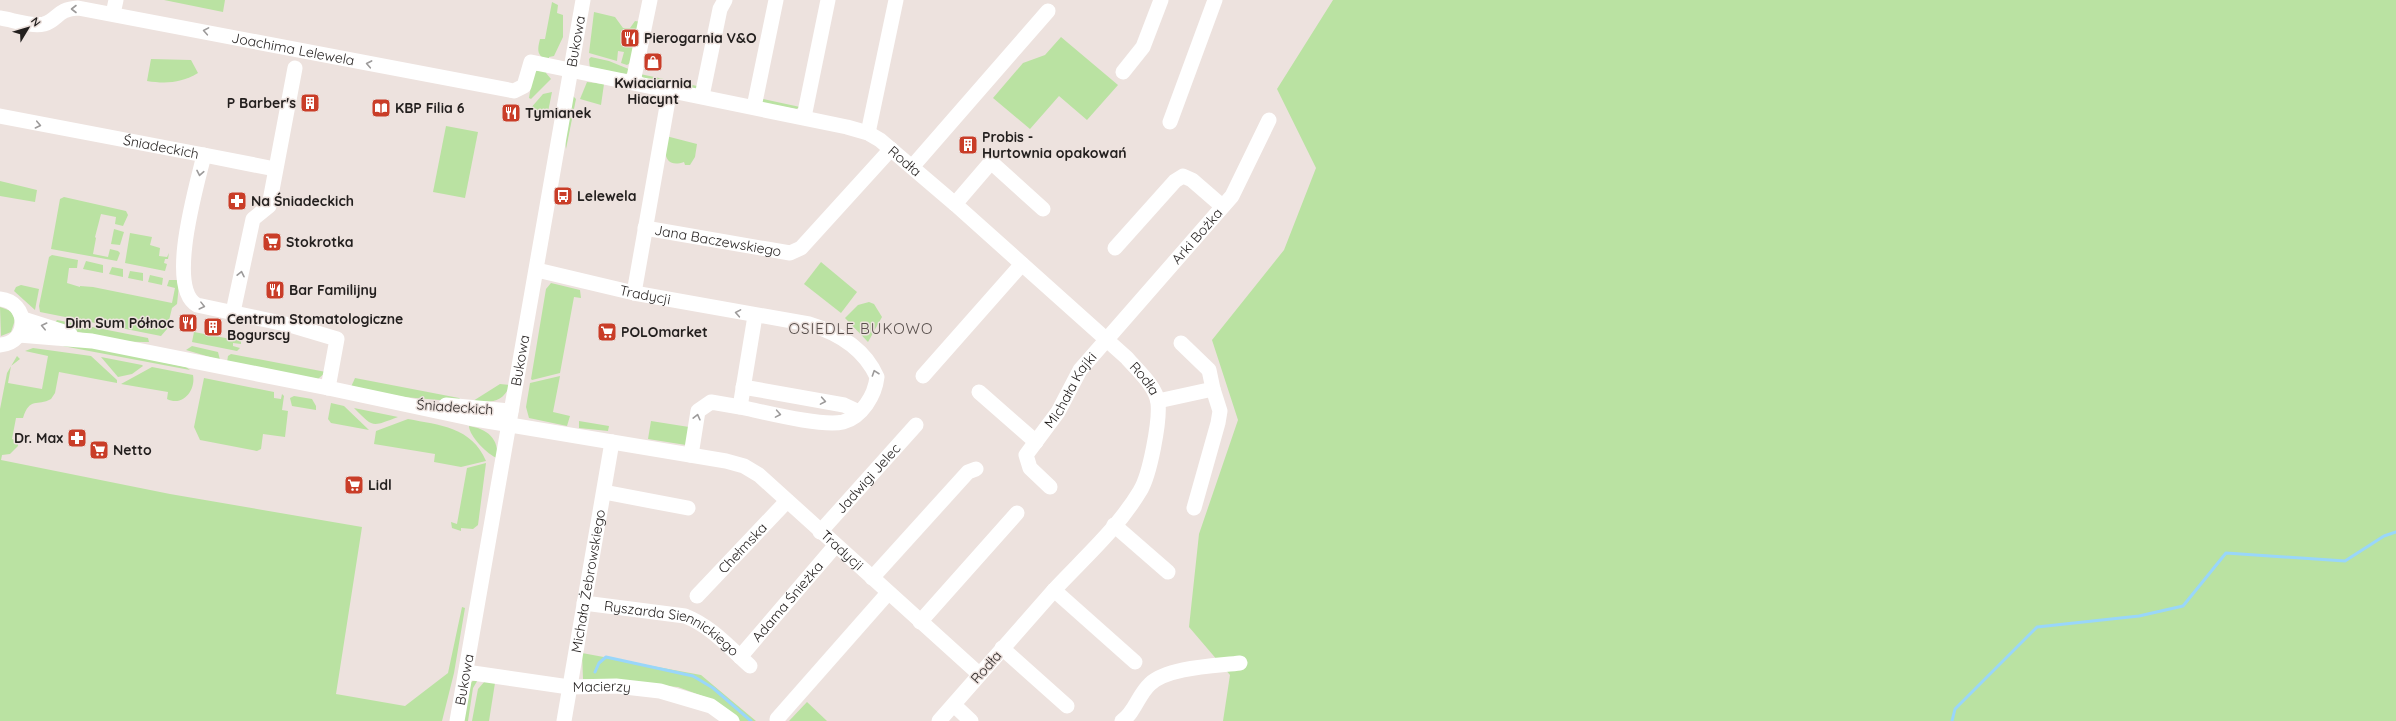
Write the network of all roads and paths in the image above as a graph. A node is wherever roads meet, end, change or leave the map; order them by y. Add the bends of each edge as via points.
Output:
1 (583, 0) edge
2 (650, 0) edge
3 (725, 0) edge
4 (776, 0) edge
5 (828, 0) edge
6 (896, 0) edge
7 (1161, 0) edge
8 (1214, 0) edge
9 (114, 7) edge
10 (1048, 11) dead end
11 (0, 18) edge
12 (295, 68) dead end
13 (571, 70) junction
14 (1122, 72) dead end
15 (633, 82) junction
16 (670, 89) junction
17 (702, 96) junction
18 (754, 106) junction
19 (0, 116) edge
20 (804, 117) junction
21 (1269, 120) dead end
22 (1170, 122) dead end
23 (868, 133) junction
24 (891, 149) junction
25 (204, 155) junction
26 (912, 167) junction
27 (275, 169) junction
28 (954, 204) junction
29 (1222, 206) junction
30 (1043, 209) dead end
31 (645, 228) junction
32 (1114, 248) dead end
33 (1022, 264) junction
34 (537, 270) junction
35 (634, 293) junction
36 (0, 299) edge
37 (233, 312) junction
38 (755, 316) junction
39 (23, 319) junction
40 (19, 335) junction
41 (1108, 340) junction
42 (92, 341) junction
43 (1181, 343) dead end
44 (2, 348) edge
45 (923, 376) dead end
46 (743, 387) junction
47 (328, 388) junction
48 (1213, 389) junction
49 (979, 392) dead end
50 (1158, 401) junction
51 (740, 408) junction
52 (859, 412) junction
53 (510, 418) junction
54 (916, 425) dead end
55 (612, 442) junction
56 (1036, 442) junction
57 (690, 455) junction
58 (976, 469) dead end
59 (1050, 487) dead end
60 (604, 492) junction
61 (792, 502) junction
62 (688, 508) dead end
63 (1194, 508) dead end
64 (1017, 513) dead end
65 (1114, 525) junction
66 (820, 532) junction
67 (835, 546) junction
68 (1168, 572) dead end
69 (872, 578) junction
70 (1054, 590) junction
71 (888, 593) junction
72 (697, 596) dead end
73 (584, 603) junction
74 (920, 622) junction
75 (1002, 648) junction
76 (745, 662) joint
77 (1135, 662) dead end
78 (1240, 663) dead end
79 (466, 672) junction
80 (979, 674) junction
81 (569, 687) junction
82 (954, 704) junction
83 (1067, 706) dead end
84 (777, 719) dead end
85 (457, 721) edge
86 (564, 721) edge
87 (732, 721) edge
88 (939, 721) edge
89 (971, 721) edge
90 (1122, 721) edge

1 - 13 street, Bukowa
2 - 15 street
3 - 17 street via 720,9
4 - 18 street
5 - 20 street
6 - 23 street
7 - 14 street via 1143,47
8 - 22 street
9 -> 11 street, Joachima Lelewela via 66,9 45,24
13 -> 9 street, Joachima Lelewela via 531,62 524,86 514,91 408,71
10 - 26 street
12 - 27 street
13 - 15 street, Rodła
13 - 34 street, Bukowa
15 - 16 street, Rodła
16 - 17 street, Rodła
16 - 31 street
17 - 18 street, Rodła
18 - 20 street, Rodła
19 -> 25 street, Śniadeckich
20 - 23 street, Rodła
21 - 29 street, Arki Bożka via 1232,196
23 - 24 street, Rodła
24 - 26 street, Rodła
24 - 31 street, Jana Baczewskiego via 801,248 790,252
25 - 27 street
25 -> 37 street, Śniadeckich via 184,254 187,293 197,305
26 - 28 street, Rodła
37 -> 27 street via 253,219 269,206
28 - 30 street via 991,162
28 - 33 street, Rodła
29 - 32 street via 1192,180 1183,176 1175,181
29 - 41 street, Arki Bożka
31 - 35 street
33 - 41 street, Rodła
33 - 45 street
34 - 35 street, Tradycji
34 - 53 street, Bukowa
38 -> 35 street, Tradycji
36 - 39 street via 16,305
37 - 47 street, Śniadeckich via 337,339
38 - 46 street
52 -> 38 street, Tradycji via 872,396 877,377 865,356 828,329
39 - 40 street
42 -> 39 street, Śniadeckich
40 - 42 street, Śniadeckich
40 - 44 street
41 - 50 street, Rodła via 1142,375
41 - 56 street, Michała Kajki via 1080,370 1058,412
42 - 47 street, Śniadeckich
43 - 48 street via 1209,370
46 - 51 street
46 -> 52 street via 844,405
47 - 53 street, Śniadeckich via 399,403
48 - 50 street, Rodła
48 - 63 street via 1220,411
49 - 56 street, Michała Kajki
50 - 65 street, Rodła via 1147,477 1141,490
51 -> 52 street, Tradycji via 833,423 844,422
57 -> 51 street, Tradycji via 698,411 711,402
53 - 55 street, Tradycji
53 - 79 street, Bukowa
54 - 66 street, Jadwigi Jelec
55 - 57 street, Tradycji
55 - 60 street, Michała Żebrowskiego
56 - 59 street, Michała Kajki via 1026,455 1027,462
57 - 61 street, Tradycji via 744,466
58 - 69 street via 968,472
60 - 62 street
60 - 73 street, Michała Żebrowskiego
61 - 66 street, Tradycji
61 - 72 street, Chełmska
64 - 74 street
65 - 68 street
65 - 70 street, Rodła
66 - 67 street, Tradycji
67 - 69 street, Tradycji
67 - 76 street, Adama Śnieżka
69 - 71 street, Tradycji
70 - 75 street, Rodła
70 - 77 street
71 - 74 street, Tradycji
71 - 84 street
73 - 76 street, Ryszarda Siennickiego via 685,616 697,620
73 - 81 street, Michała Żebrowskiego
74 - 80 street, Tradycji
75 - 80 street, Rodła
75 - 83 street
78 - 90 street via 1181,672 1155,680 1145,689
79 - 81 street, Macierzy
79 - 85 street, Bukowa
80 - 82 street, Rodła
81 - 86 street, Michała Żebrowskiego
81 - 87 street, Macierzy via 616,686 660,691 711,706
82 - 88 street, Rodła
82 - 89 street

